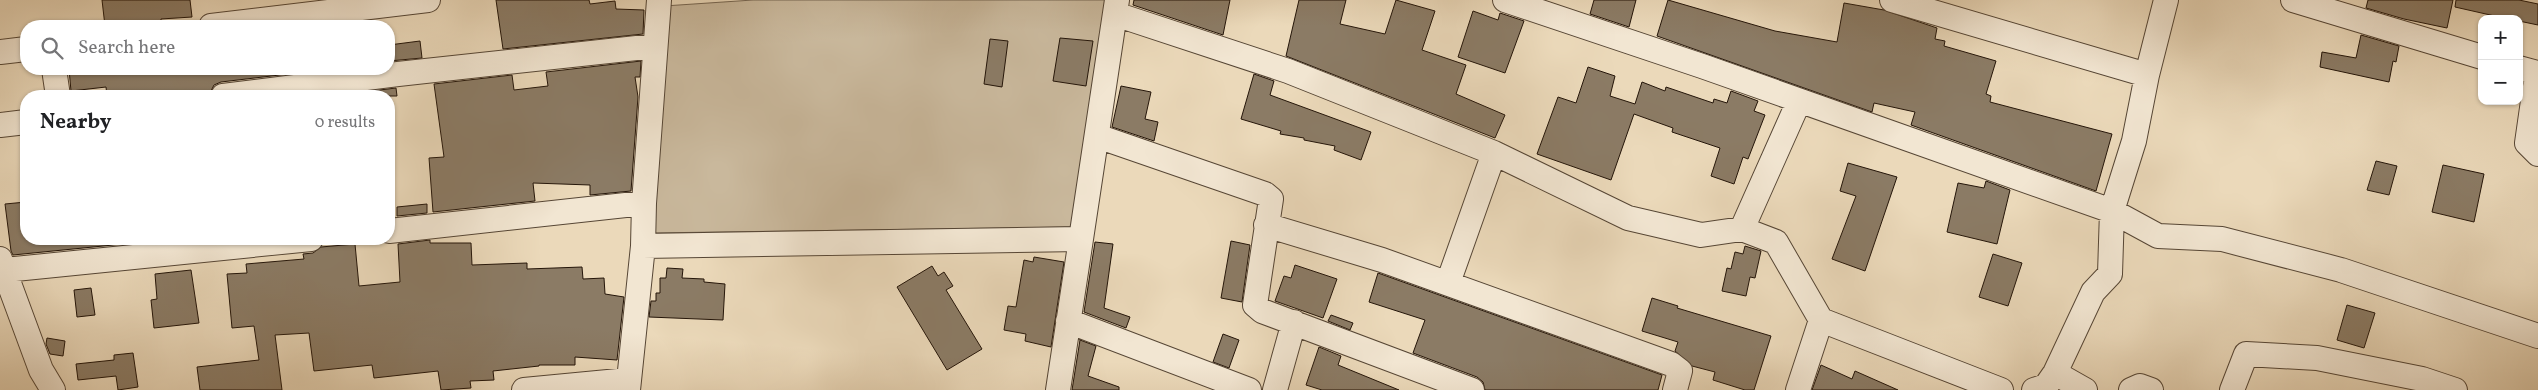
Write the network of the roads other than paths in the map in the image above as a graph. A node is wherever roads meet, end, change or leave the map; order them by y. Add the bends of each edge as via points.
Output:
1 (428, 0) edge
2 (658, 0) edge
3 (1505, 0) edge
4 (1892, 0) edge
5 (2166, 0) edge
6 (2293, 0) edge
7 (331, 6) edge
8 (1116, 7) edge
9 (247, 20) edge
10 (655, 46) junction
11 (20, 50) edge
12 (0, 52) edge
13 (2478, 56) edge
14 (2531, 72) edge
15 (395, 74) edge
16 (55, 75) edge
17 (390, 75) edge
18 (2147, 75) junction
19 (57, 90) edge
20 (271, 90) edge
21 (1799, 101) junction
22 (20, 123) edge
23 (0, 126) edge
24 (1097, 136) junction
25 (1494, 153) junction
26 (2538, 154) edge
27 (644, 203) junction
28 (2112, 211) junction
29 (1266, 225) junction
30 (1742, 229) junction
31 (395, 230) edge
32 (1081, 239) junction
33 (240, 245) edge
34 (643, 246) junction
35 (2, 265) edge
36 (1448, 283) junction
37 (1820, 320) junction
38 (1068, 321) junction
39 (1294, 322) junction
40 (2538, 336) edge
41 (2055, 373) junction
42 (628, 385) edge
43 (53, 390) edge
44 (524, 390) edge
45 (1058, 390) edge
46 (1249, 390) edge
47 (1274, 390) edge
48 (1472, 390) edge
49 (1675, 390) edge
50 (1798, 390) edge
51 (2000, 390) edge
52 (2034, 390) edge
53 (2085, 390) edge
54 (2131, 390) edge
55 (2151, 390) edge
56 (2232, 390) edge
57 (2455, 390) edge

1 - 7 street
2 - 10 street
3 - 21 street
4 - 18 street
5 - 18 street
6 - 13 street
7 - 9 street
8 - 24 street
8 - 25 street
10 - 15 street
10 - 27 street
11 - 12 street
14 - 26 street via 2527,143
16 - 19 street
17 - 20 street
18 - 28 street via 2134,141
21 - 28 street
21 - 30 street
22 - 23 street
24 - 29 street via 1265,194 1271,199
24 - 32 street
25 - 30 street via 1628,218 1701,235
25 - 36 street
27 - 31 street
27 - 34 street
28 - 40 street via 2158,236 2222,239 2314,263
28 - 41 street via 2110,274 2093,292
29 - 36 street
29 - 39 street via 1255,305 1262,311
30 - 37 street via 1776,242
32 - 34 street
32 - 38 street
33 - 35 street
34 - 42 street
35 - 43 street via 41,370
36 - 49 street via 1678,367 1680,371
37 - 50 street
37 - 51 street
38 - 45 street
38 - 46 street
39 - 47 street
39 - 48 street
41 - 52 street via 2046,386
41 - 53 street
42 - 44 street
54 - 55 street via 2140,386
56 - 57 street via 2246,354 2317,358 2422,379

